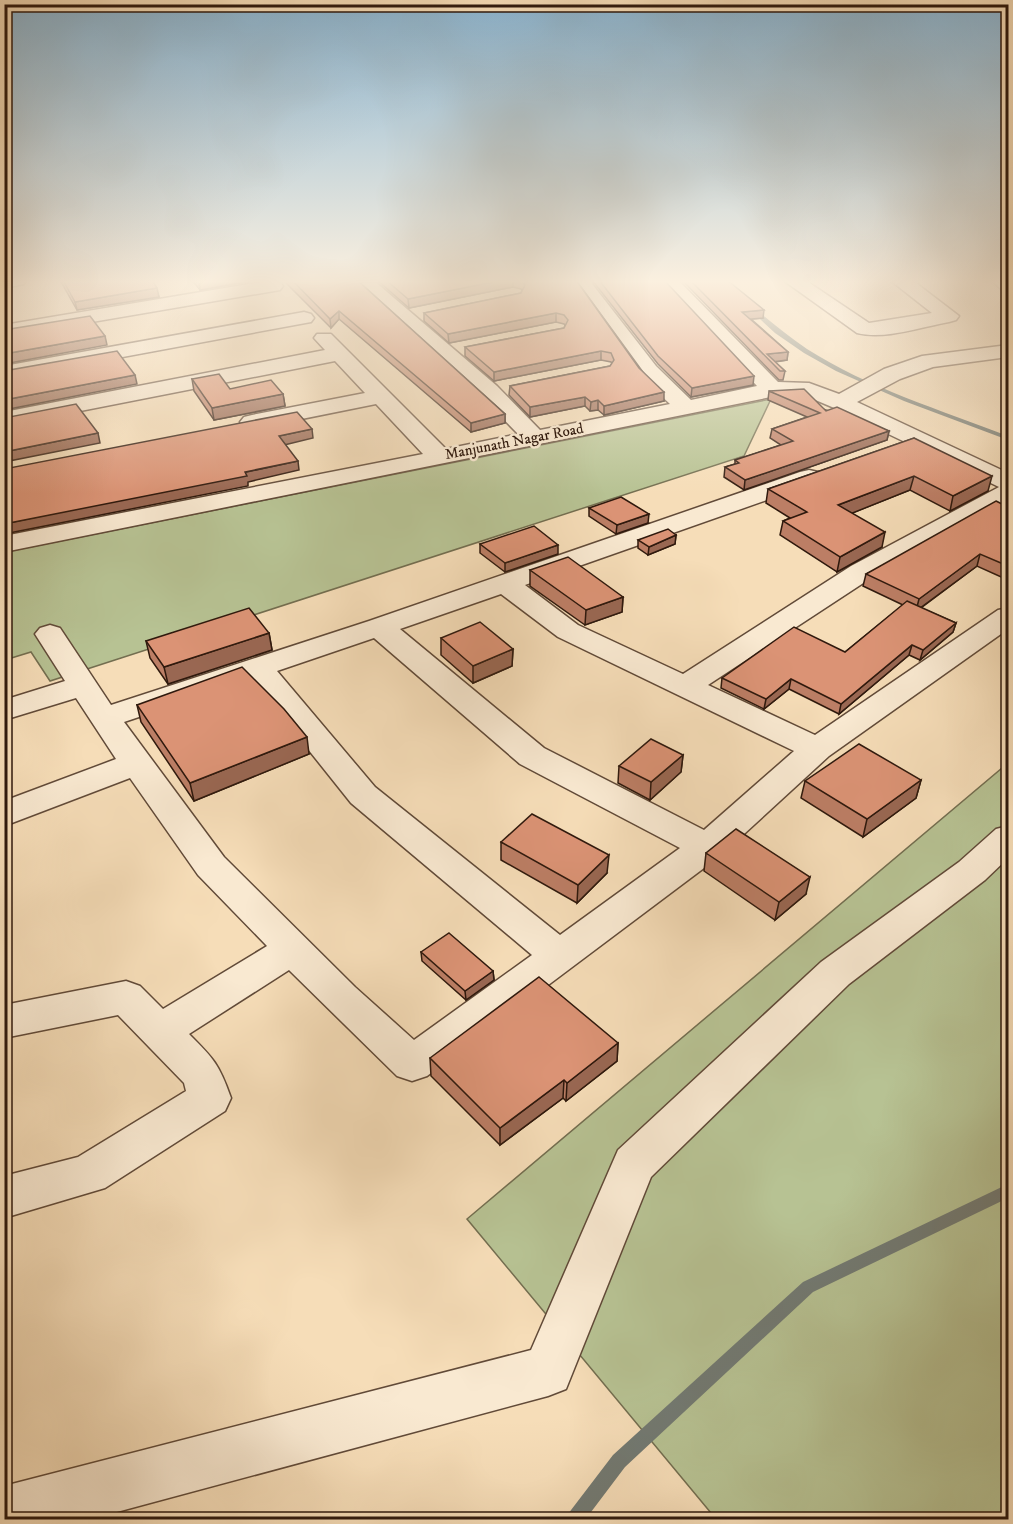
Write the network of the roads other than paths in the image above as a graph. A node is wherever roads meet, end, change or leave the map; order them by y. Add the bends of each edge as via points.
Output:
1 (120, 351) edge
2 (336, 351) edge
3 (450, 351) edge
4 (633, 351) edge
5 (736, 351) edge
6 (1008, 351) edge
7 (445, 352) joint
8 (339, 354) junction
9 (4, 372) edge
10 (511, 386) edge
11 (773, 390) junction
12 (489, 391) junction
13 (383, 396) junction
14 (842, 400) junction
15 (687, 408) junction
16 (4, 418) edge
17 (234, 425) edge
18 (534, 437) junction
19 (920, 439) junction
20 (887, 450) edge
21 (439, 456) junction
22 (832, 470) edge
23 (1008, 482) edge
24 (1008, 492) edge
25 (5, 543) edge
26 (504, 583) junction
27 (1008, 616) edge
28 (379, 627) junction
29 (50, 634) dead end
30 (258, 667) junction
31 (83, 686) junction
32 (687, 686) junction
33 (4, 710) edge
34 (104, 718) junction
35 (817, 749) junction
36 (137, 763) junction
37 (4, 814) edge
38 (1008, 838) edge
39 (707, 847) junction
40 (293, 949) junction
41 (560, 957) junction
42 (4, 1022) edge
43 (160, 1031) junction
44 (4, 1197) edge
45 (4, 1514) edge

1 - 9 street
2 - 8 street
3 - 7 street
4 - 15 street
5 - 11 street
6 - 14 street via 930,361 892,374
7 - 12 street
8 - 13 street
8 - 16 street
10 - 12 street
11 - 14 street, Manjunath Nagar Road via 809,390
11 - 15 street, Manjunath Nagar Road
12 - 18 street
13 - 17 street
13 - 21 street
14 - 19 street, Manjunath Nagar Road
15 - 18 street, Manjunath Nagar Road
18 - 21 street, Manjunath Nagar Road
19 - 20 street
19 - 23 street, Manjunath Nagar Road
21 - 25 street, Manjunath Nagar Road
22 - 26 street
24 - 32 street via 861,572
26 - 28 street
26 - 32 street via 568,631
27 - 35 street
28 - 30 street
28 - 39 street via 532,756
29 - 31 street
30 - 34 street
30 - 41 street via 363,795
31 - 33 street
31 - 34 street
32 - 35 street
34 - 36 street
35 - 39 street
36 - 37 street
36 - 40 street via 210,866
38 - 45 street via 972,871 836,973 634,1164 548,1371
39 - 41 street
40 - 41 street via 412,1064
40 - 43 street
42 - 43 street via 126,997
43 - 44 street via 202,1074 210,1098 89,1174

